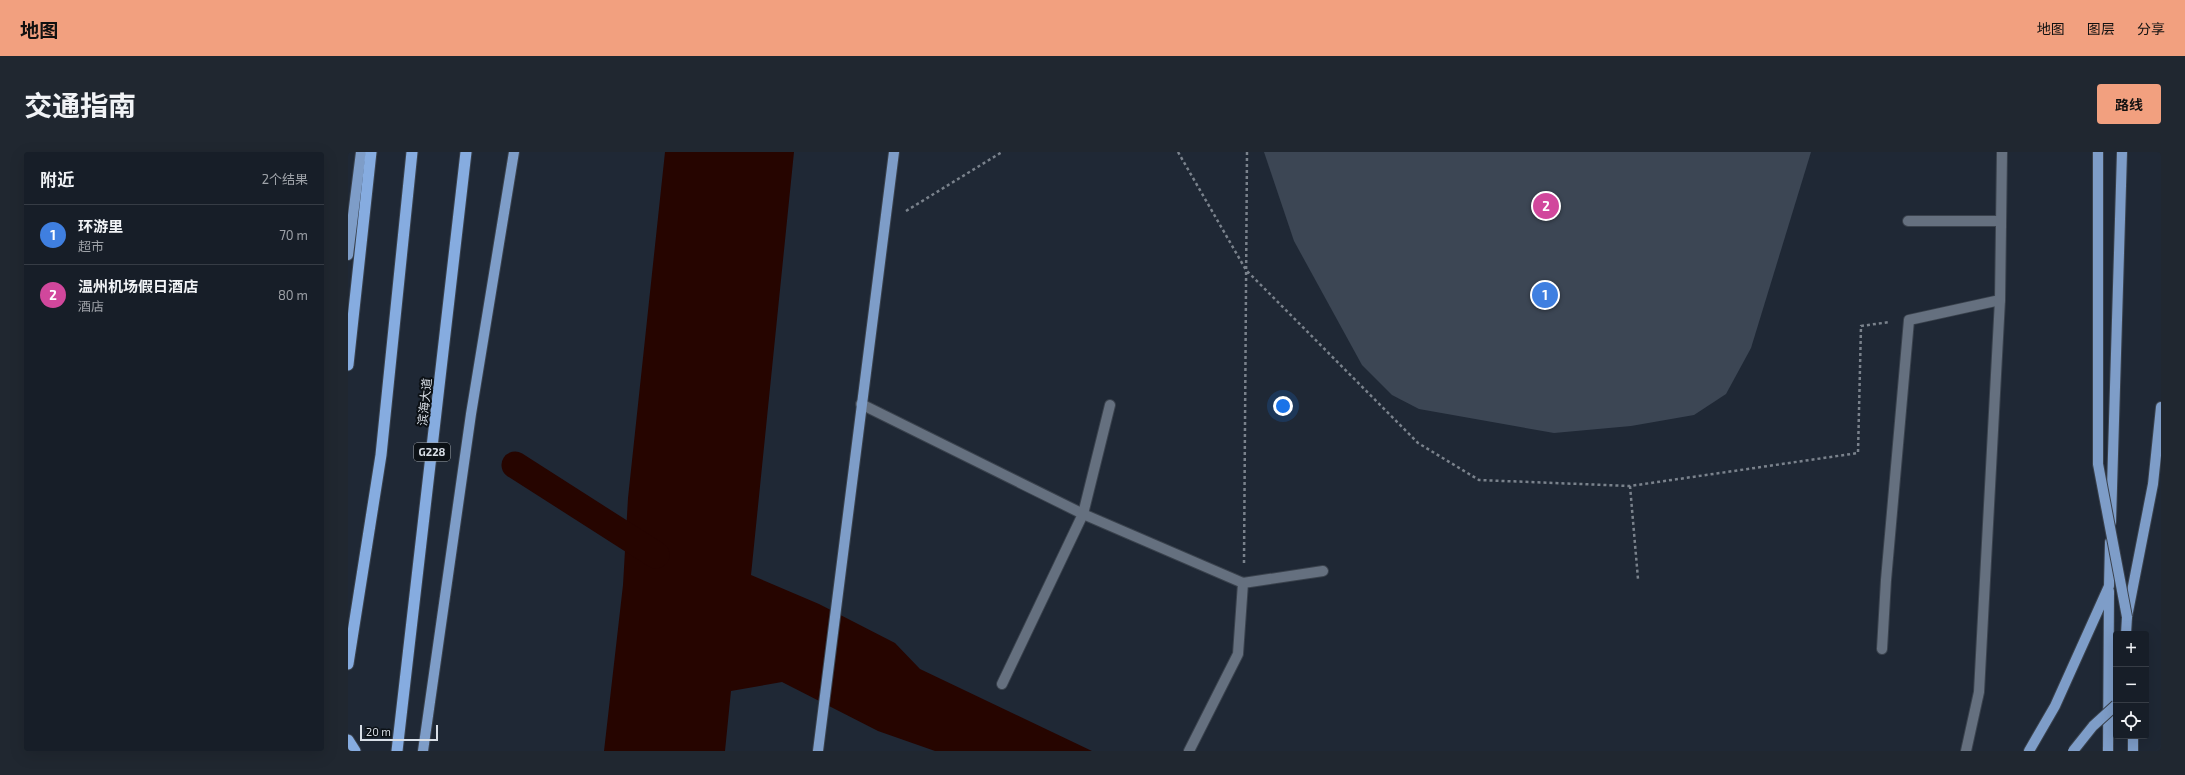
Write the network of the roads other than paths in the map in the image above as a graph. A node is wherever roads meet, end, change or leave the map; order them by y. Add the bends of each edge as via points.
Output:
1 (361, 152) edge
2 (371, 152) edge
3 (412, 152) edge
4 (466, 152) edge
5 (514, 152) edge
6 (894, 152) edge
7 (2002, 152) edge
8 (2098, 152) edge
9 (2122, 152) edge
10 (1908, 221) dead end
11 (2001, 221) junction
12 (348, 255) edge
13 (2000, 300) junction
14 (348, 365) edge
15 (861, 404) junction
16 (1110, 404) dead end
17 (2161, 407) edge
18 (1083, 514) junction
19 (1323, 571) dead end
20 (1243, 583) junction
21 (2109, 586) junction
22 (2126, 617) junction
23 (2126, 631) edge
24 (1882, 649) dead end
25 (348, 664) edge
26 (1002, 684) dead end
27 (2113, 708) edge
28 (2133, 739) edge
29 (348, 740) edge
30 (354, 751) edge
31 (397, 751) edge
32 (423, 751) edge
33 (818, 751) edge
34 (1190, 751) edge
35 (1966, 751) edge
36 (2029, 751) edge
37 (2073, 751) edge
38 (2108, 751) edge
39 (2133, 751) edge

1 - 12 main road
2 - 14 highway
3 - 25 highway via 381,456
4 - 31 highway, 滨海大道 / G228
5 - 32 main road via 471,414
6 - 15 main road
7 - 11 street
8 - 22 main road, bridge via 2098,464
9 - 21 main road
10 - 11 street
11 - 13 street
13 - 24 street via 1909,320
13 - 35 street via 1979,692
15 - 18 street
15 - 33 main road
16 - 18 street
17 - 22 main road, bridge via 2153,484
18 - 20 street
18 - 26 street
19 - 20 street
20 - 34 street via 1238,654
21 - 36 main road via 2055,706
21 - 38 main road
22 - 23 main road
27 - 37 main road, bridge via 2093,726
28 - 39 main road
29 - 30 highway

